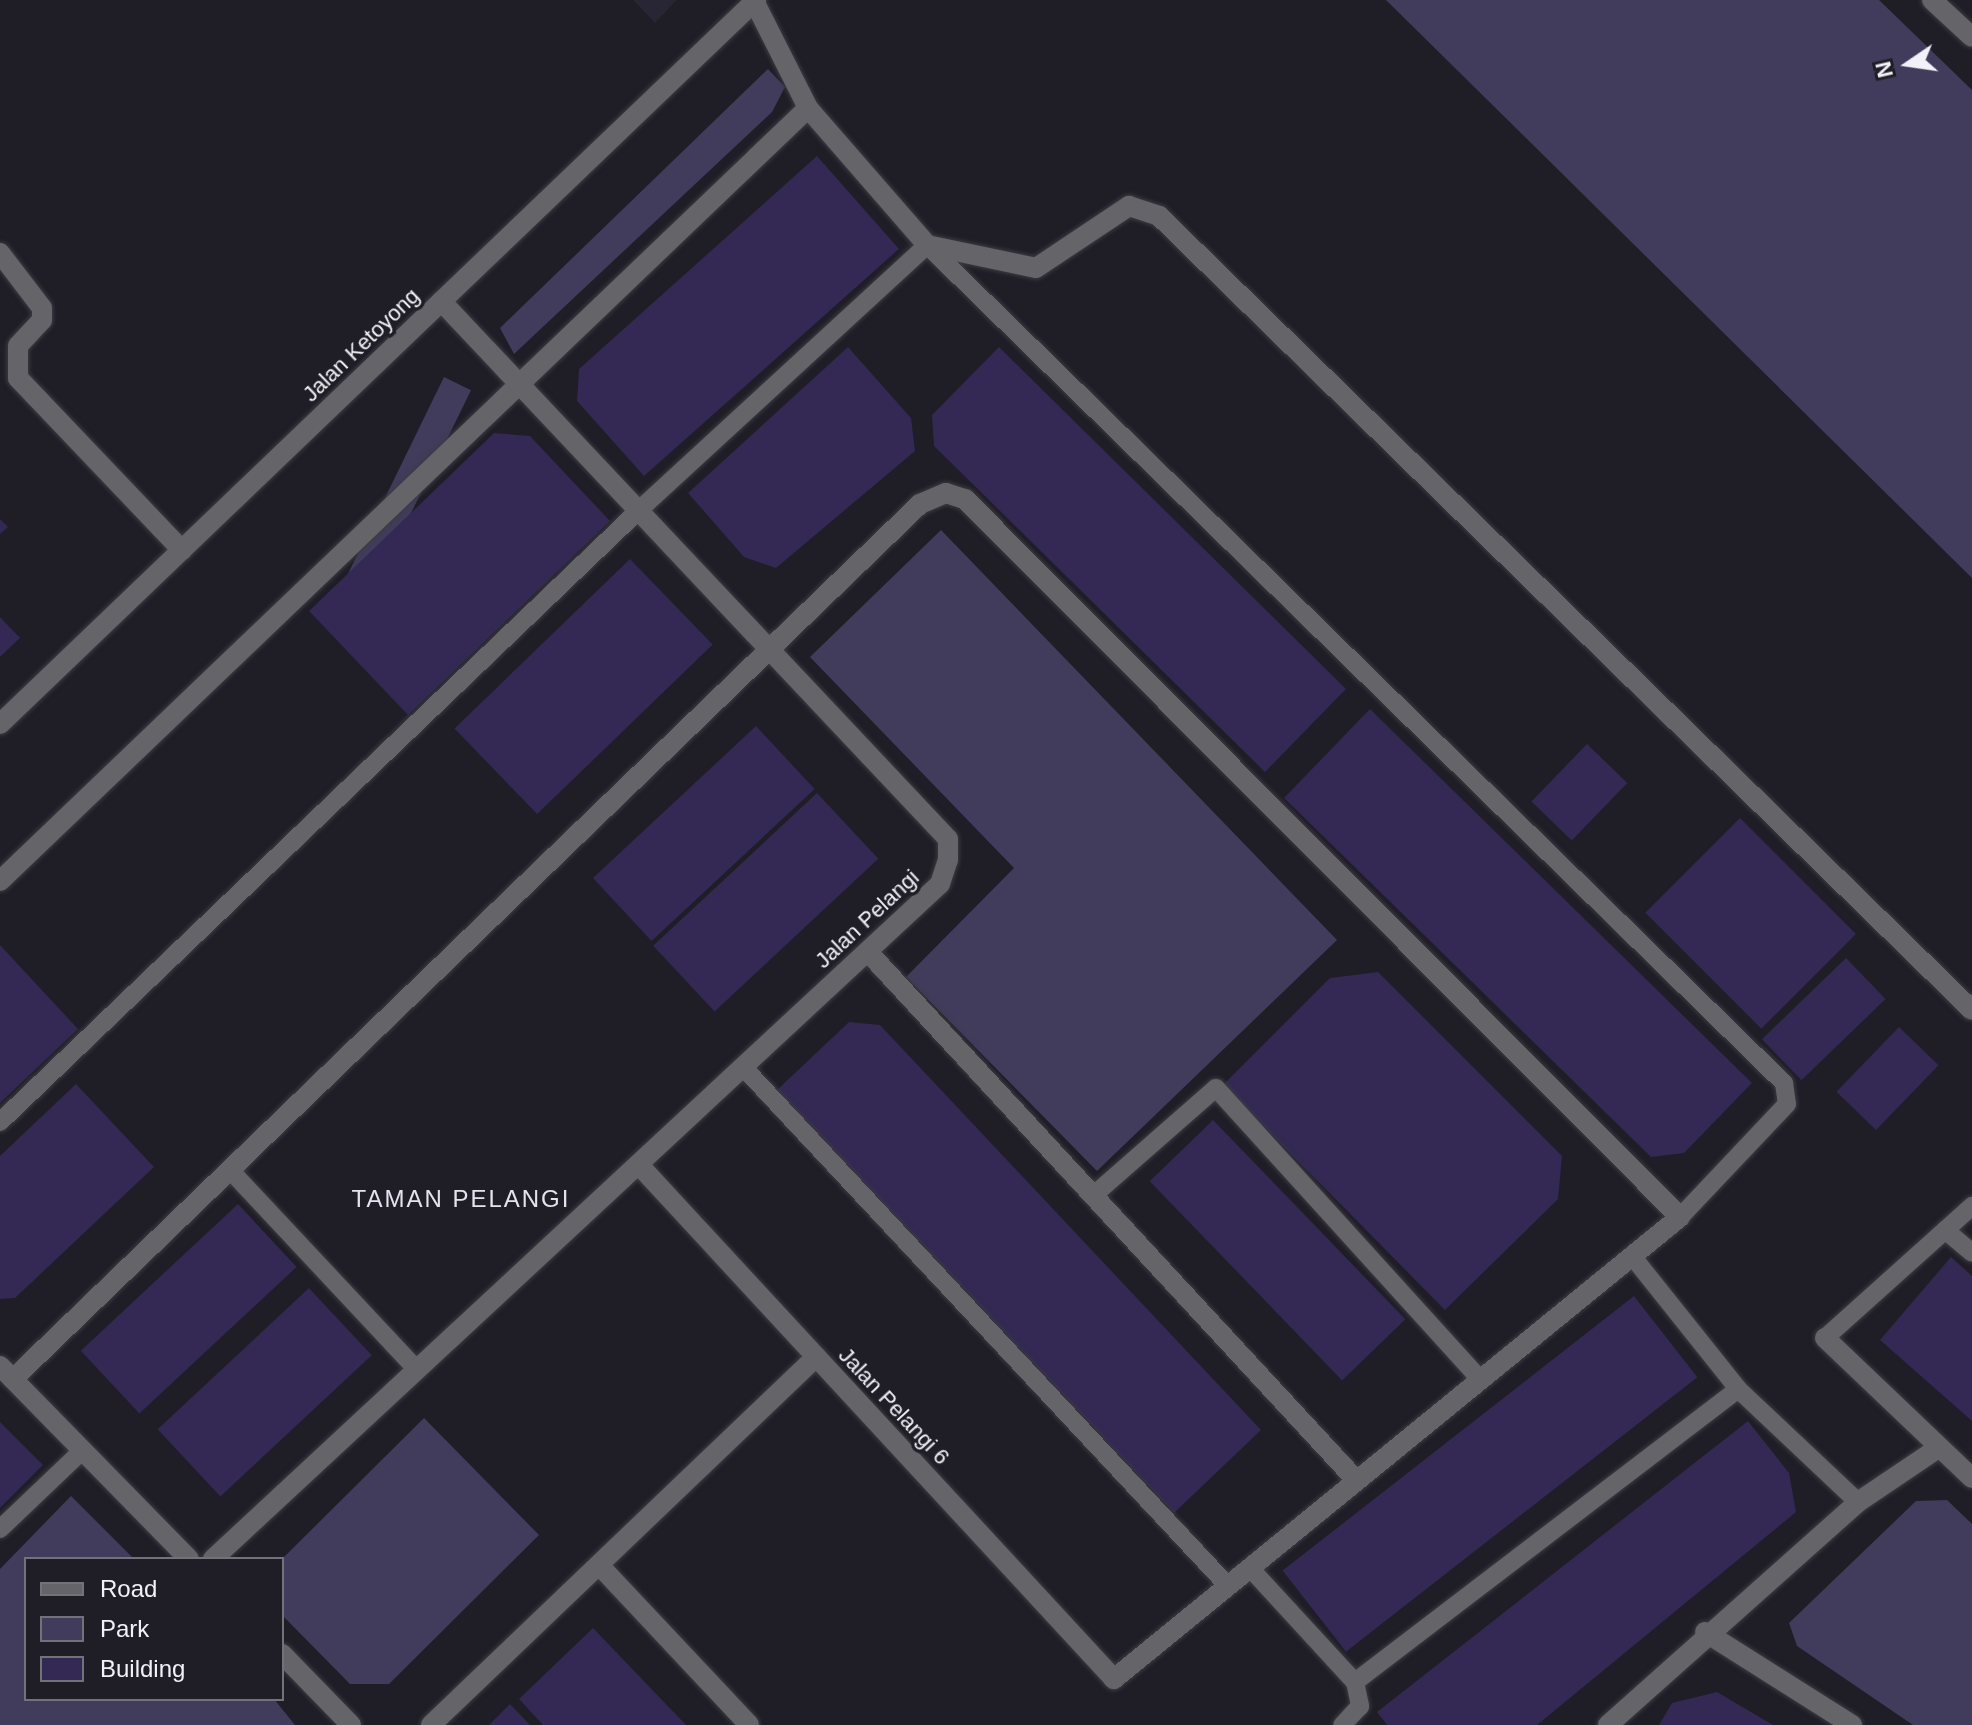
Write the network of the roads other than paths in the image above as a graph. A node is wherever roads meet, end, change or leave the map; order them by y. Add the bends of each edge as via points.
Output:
1 (1932, 0) edge
2 (755, 1) edge
3 (1972, 37) edge
4 (808, 108) junction
5 (927, 245) junction
6 (0, 253) edge
7 (441, 301) junction
8 (519, 384) junction
9 (638, 511) junction
10 (182, 550) junction
11 (769, 650) junction
12 (0, 724) edge
13 (0, 881) edge
14 (868, 952) junction
15 (1972, 1010) edge
16 (744, 1068) junction
17 (0, 1122) edge
18 (639, 1165) junction
19 (230, 1170) junction
20 (1096, 1193) junction
21 (1972, 1206) edge
22 (1680, 1217) junction
23 (1945, 1230) junction
24 (1972, 1253) edge
25 (1632, 1256) junction
26 (1825, 1338) joint
27 (816, 1357) junction
28 (417, 1370) junction
29 (6, 1373) edge
30 (1481, 1380) junction
31 (1738, 1389) junction
32 (1938, 1448) junction
33 (82, 1451) junction
34 (1972, 1478) edge
35 (1357, 1481) junction
36 (1858, 1502) junction
37 (0, 1529) edge
38 (187, 1557) edge
39 (215, 1557) edge
40 (599, 1565) junction
41 (1250, 1568) junction
42 (1228, 1586) junction
43 (1705, 1632) junction
44 (284, 1656) edge
45 (1355, 1682) junction
46 (346, 1723) edge
47 (431, 1725) edge
48 (749, 1725) edge
49 (1342, 1725) edge
50 (1608, 1725) edge
51 (1852, 1725) edge

1 - 3 street
2 - 4 street
2 - 7 street, Jalan Ketoyong
4 - 5 street
4 - 8 street
5 - 9 lane
5 - 15 street via 1036,268 1129,206 1159,216
5 - 22 lane via 1784,1083 1787,1104
6 - 10 street via 42,308 42,320 18,346 18,378
7 - 8 street
7 - 10 street, Jalan Ketoyong
8 - 9 street
8 - 13 street
9 - 11 street
9 - 17 lane
10 - 12 street, Jalan Ketoyong
11 - 14 street, Jalan Pelangi via 948,839 940,884
11 - 19 street
11 - 22 street via 920,504 946,493 965,499
14 - 16 street, Jalan Pelangi
14 - 20 street
16 - 18 street, Jalan Pelangi
16 - 42 lane
18 - 27 street, Jalan Pelangi 6
18 - 28 street, Jalan Pelangi
19 - 28 lane
19 - 29 street
20 - 30 lane via 1216,1088
20 - 35 street
21 - 23 lane
22 - 25 street
23 - 24 lane
23 - 26 lane
25 - 30 street
25 - 31 lane
26 - 32 street
27 - 40 street
27 - 42 street, Jalan Pelangi 6 via 1114,1679
28 - 39 street, Jalan Pelangi
29 - 33 street
30 - 35 street
31 - 36 lane
31 - 45 lane
32 - 34 street
32 - 36 street
33 - 37 lane
33 - 38 street
35 - 41 street
36 - 43 street
40 - 47 street
40 - 48 street
41 - 42 street
41 - 45 lane
43 - 50 street
43 - 51 street
44 - 46 street
45 - 49 lane via 1360,1706

